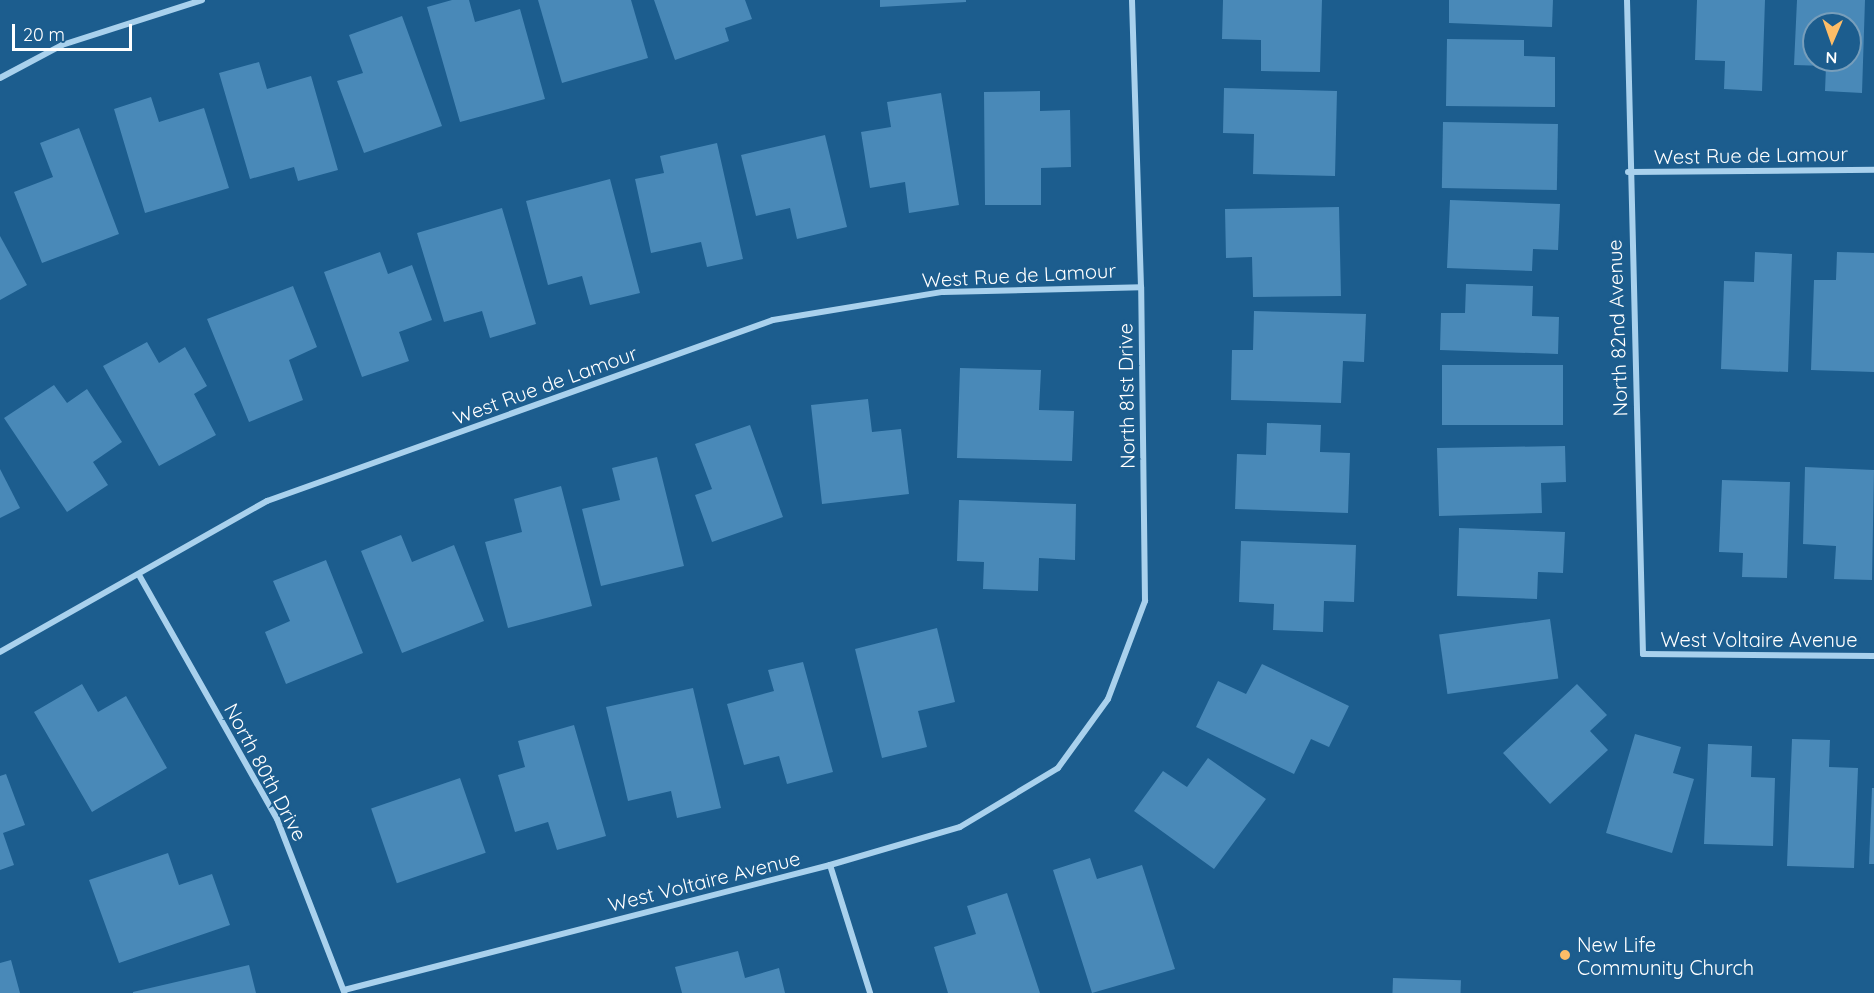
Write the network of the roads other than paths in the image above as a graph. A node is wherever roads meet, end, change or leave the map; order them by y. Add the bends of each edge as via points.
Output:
1 (202, 0) edge
2 (1132, 0) edge
3 (1627, 0) edge
4 (0, 78) edge
5 (1874, 170) edge
6 (1628, 172) junction
7 (1141, 287) junction
8 (139, 575) junction
9 (0, 652) edge
10 (1643, 654) joint
11 (1874, 656) edge
12 (1058, 768) joint
13 (830, 865) junction
14 (344, 992) edge
15 (870, 993) edge

1 - 4 street via 62,45
2 - 7 street, North 81st Drive
3 - 6 street, North 82nd Avenue
5 - 6 street, West Rue de Lamour
6 - 10 street, North 82nd Avenue
7 - 8 street, West Rue de Lamour via 943,292 773,320 267,501
7 - 12 street, North 81st Drive via 1145,600 1108,699
8 - 9 street, West Rue de Lamour
8 - 14 street, North 80th Drive via 277,819
10 - 11 street, West Voltaire Avenue
12 - 13 street, West Voltaire Avenue via 960,827
13 - 14 street, West Voltaire Avenue
13 - 15 street

